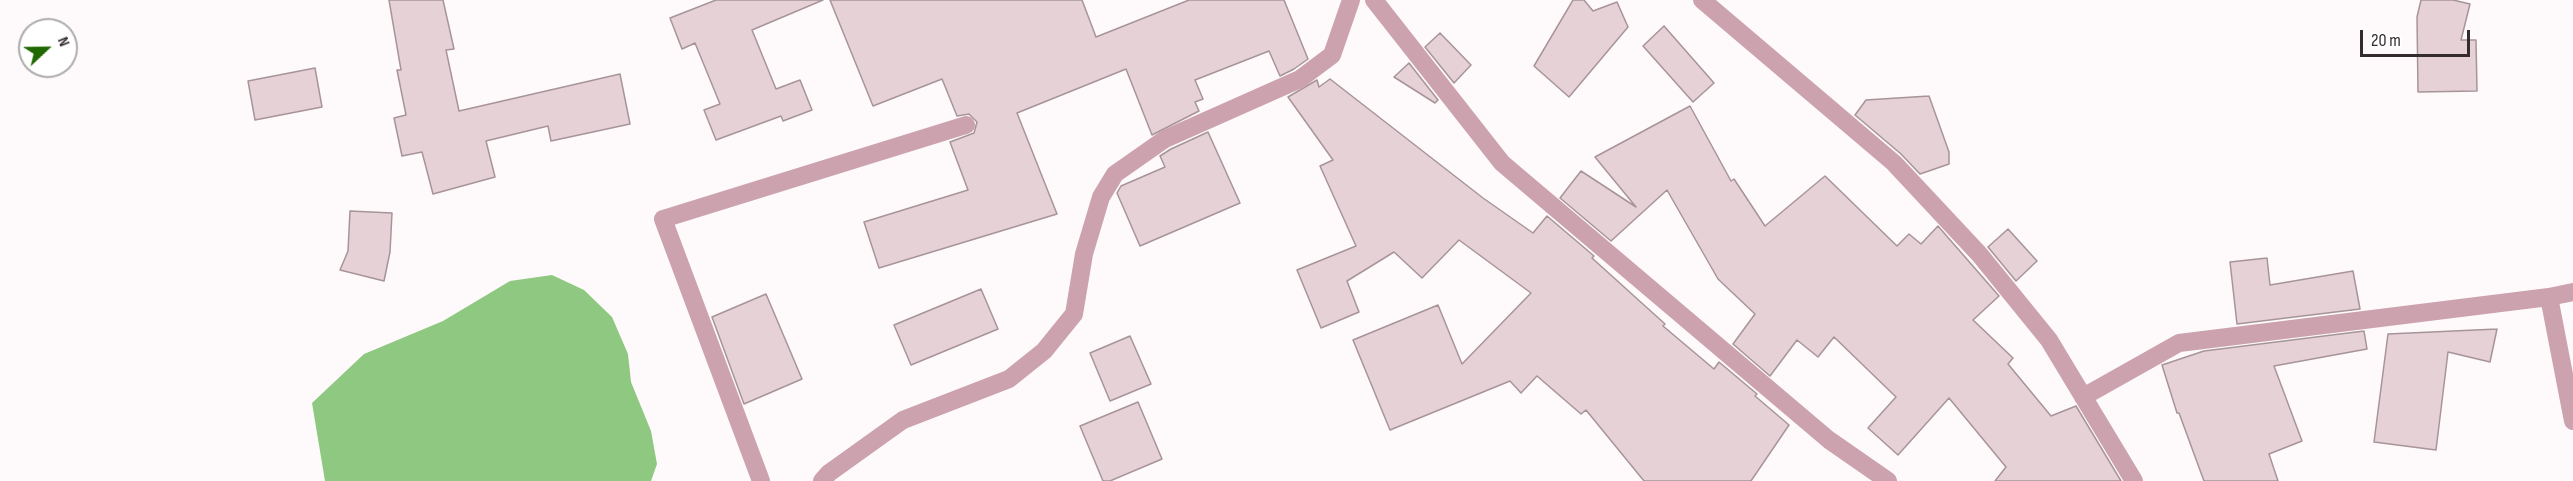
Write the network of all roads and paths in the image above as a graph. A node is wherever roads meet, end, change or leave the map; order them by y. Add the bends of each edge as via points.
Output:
1 (1351, 0) edge
2 (1374, 0) edge
3 (1702, 0) edge
4 (966, 125) dead end
5 (2573, 292) edge
6 (2549, 297) junction
7 (2083, 397) junction
8 (2573, 421) edge
9 (761, 481) edge
10 (822, 481) edge
11 (1888, 481) edge
12 (2134, 481) edge

1 - 10 street via 1332,55 1300,80 1165,139 1115,174 1101,197 1074,314 1044,351 1009,379 903,420
2 - 11 street via 1502,163 1829,440
3 - 7 street via 1894,163 1980,255 2049,340
4 - 9 street via 663,219
5 - 6 street
6 - 7 street via 2179,343
6 - 8 street
7 - 12 street

